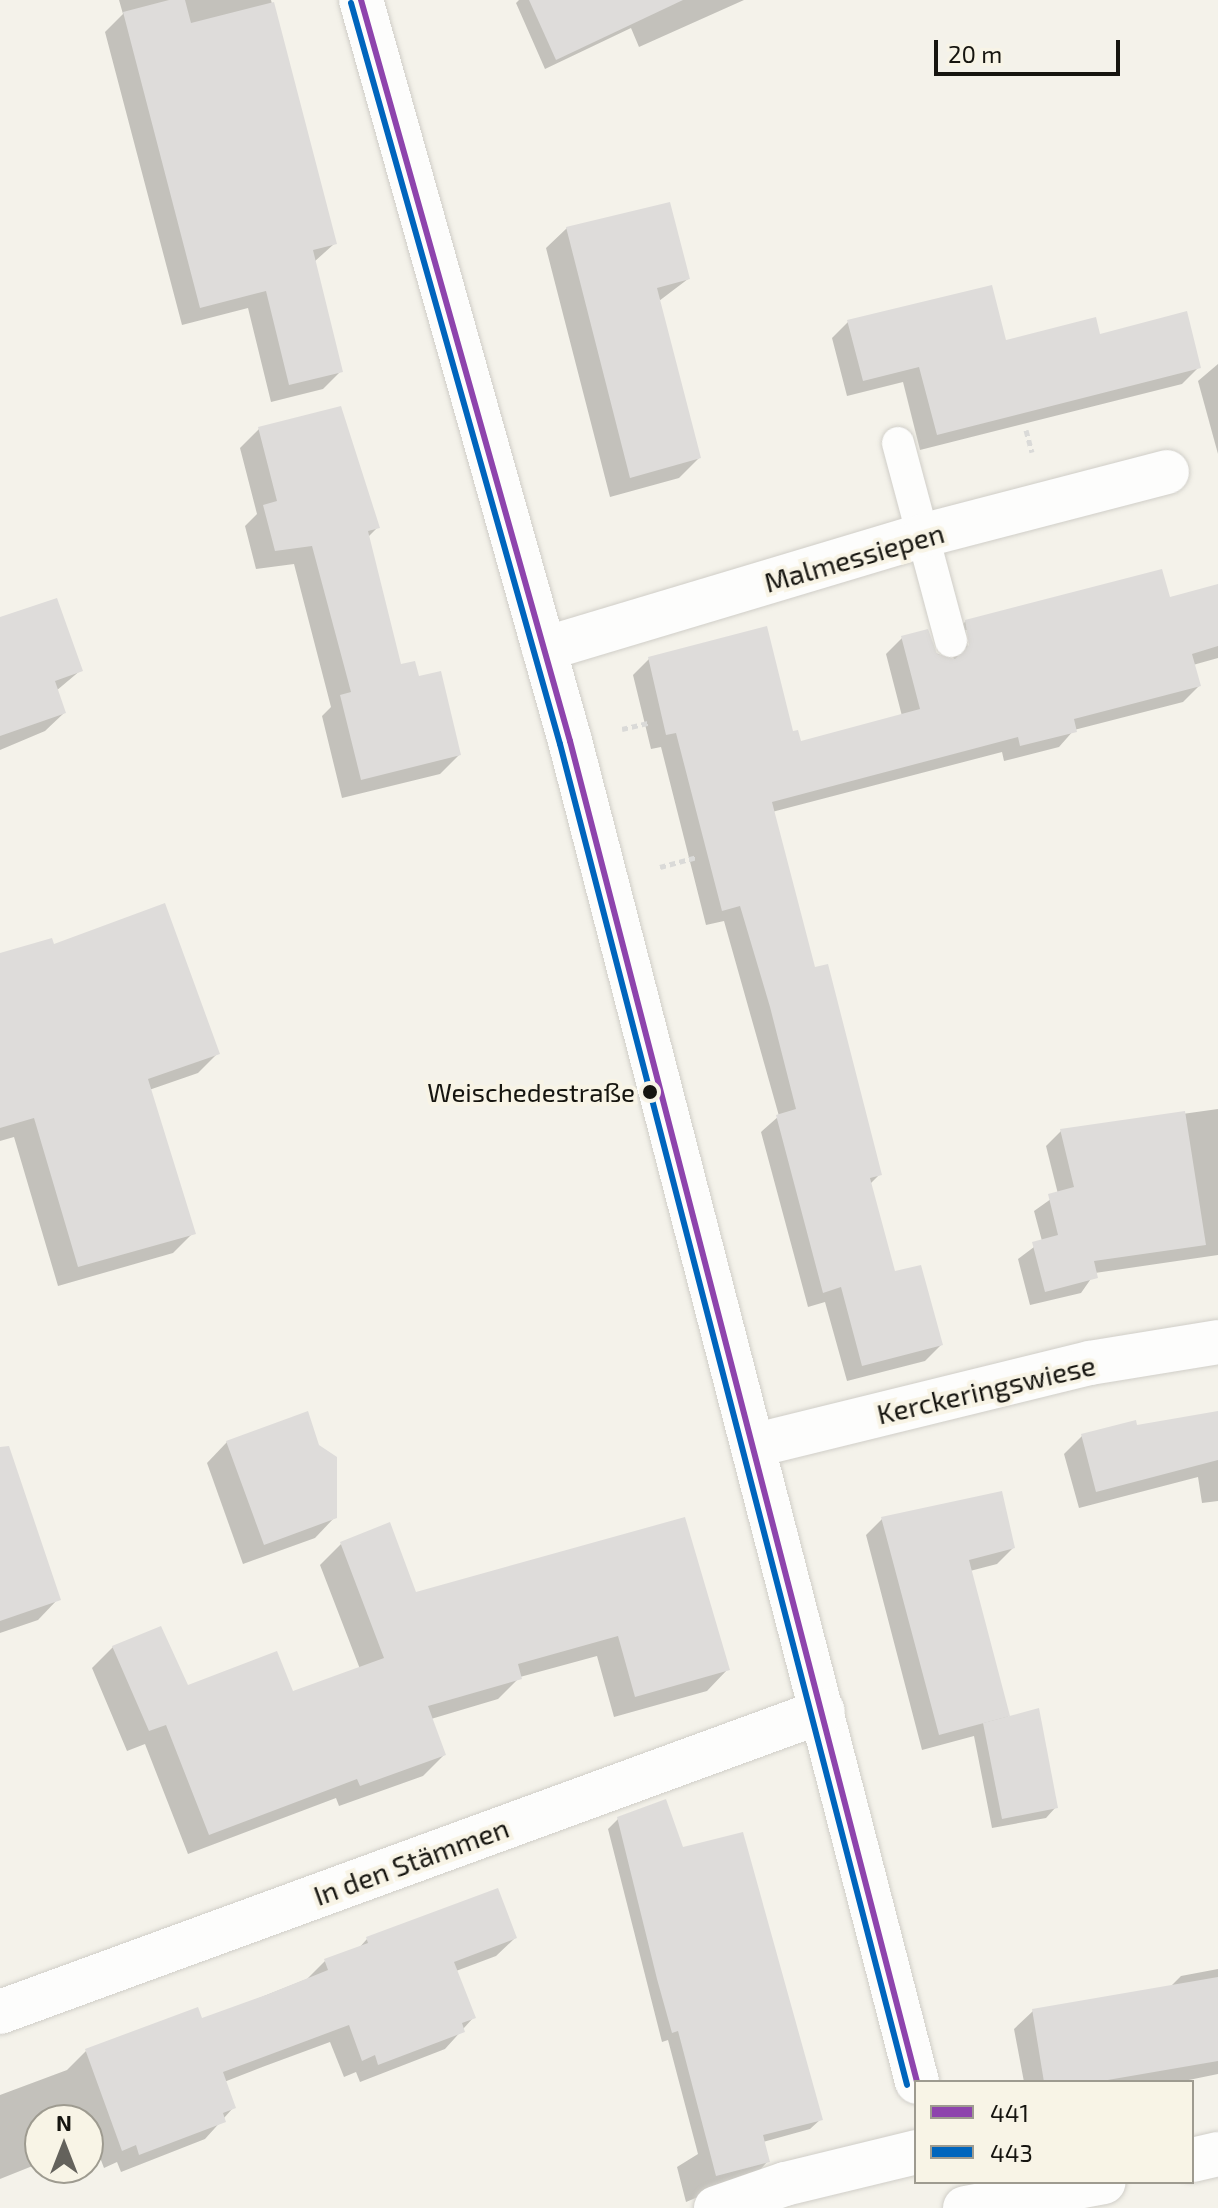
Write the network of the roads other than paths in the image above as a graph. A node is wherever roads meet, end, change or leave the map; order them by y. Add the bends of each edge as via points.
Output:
1 (361, 0) edge
2 (898, 443) dead end
3 (1167, 472) dead end
4 (925, 535) junction
5 (951, 641) dead end
6 (544, 649) junction
7 (1218, 1342) edge
8 (756, 1445) junction
9 (823, 1711) junction
10 (0, 2012) edge
11 (916, 2080) edge
12 (914, 2152) edge
13 (1218, 2154) edge
14 (1194, 2160) edge
15 (944, 2184) edge
16 (1093, 2184) edge
17 (716, 2208) edge
18 (950, 2208) edge
19 (965, 2208) edge

1 - 6 street
2 - 4 lane
3 - 4 street, Malmessiepen
4 - 5 lane
4 - 6 street, Malmessiepen
6 - 8 street
7 - 8 street, Kerckeringswiese via 1090,1363
8 - 9 street
9 - 10 street, In den Stämmen
9 - 11 street
12 - 17 street via 785,2184
13 - 14 street
15 - 18 street
16 - 19 street

